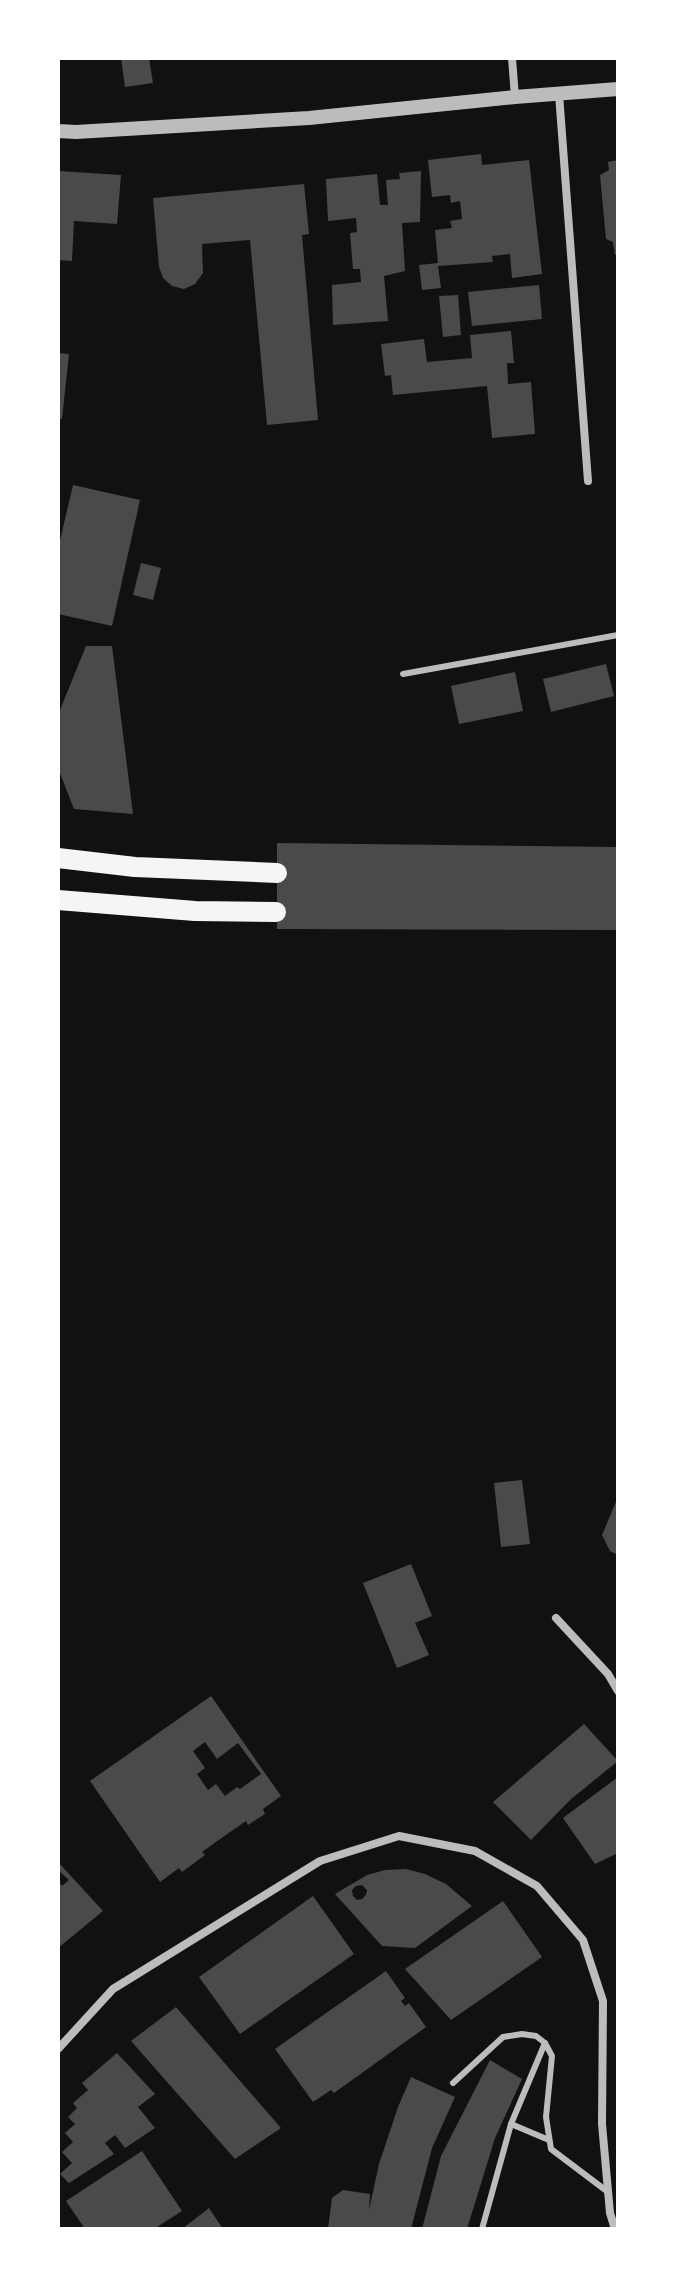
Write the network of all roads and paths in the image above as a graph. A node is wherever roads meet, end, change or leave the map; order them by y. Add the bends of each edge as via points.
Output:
1 (512, 58) edge
2 (618, 89) edge
3 (559, 94) junction
4 (515, 97) junction
5 (58, 131) edge
6 (588, 481) dead end
7 (618, 635) edge
8 (403, 674) dead end
9 (58, 858) edge
10 (277, 873) dead end
11 (58, 900) edge
12 (276, 912) dead end
13 (556, 1618) dead end
14 (618, 1691) edge
15 (545, 2043) junction
16 (58, 2049) edge
17 (453, 2083) dead end
18 (511, 2124) junction
19 (549, 2140) junction
20 (608, 2192) junction
21 (482, 2229) edge
22 (615, 2229) edge

1 - 4 street
2 - 3 street
3 - 4 street
3 - 6 street
4 - 5 street via 296,119
7 - 8 lane
9 - 10 highway
11 - 12 highway
13 - 14 street
15 - 17 lane via 536,2036 503,2037
15 - 18 lane
15 - 19 lane via 552,2056
16 - 20 street via 113,1989 320,1861 399,1836 475,1851 537,1886 583,1940 603,2001 602,2124
18 - 19 lane
18 - 21 lane
19 - 20 lane via 551,2149
20 - 22 street

